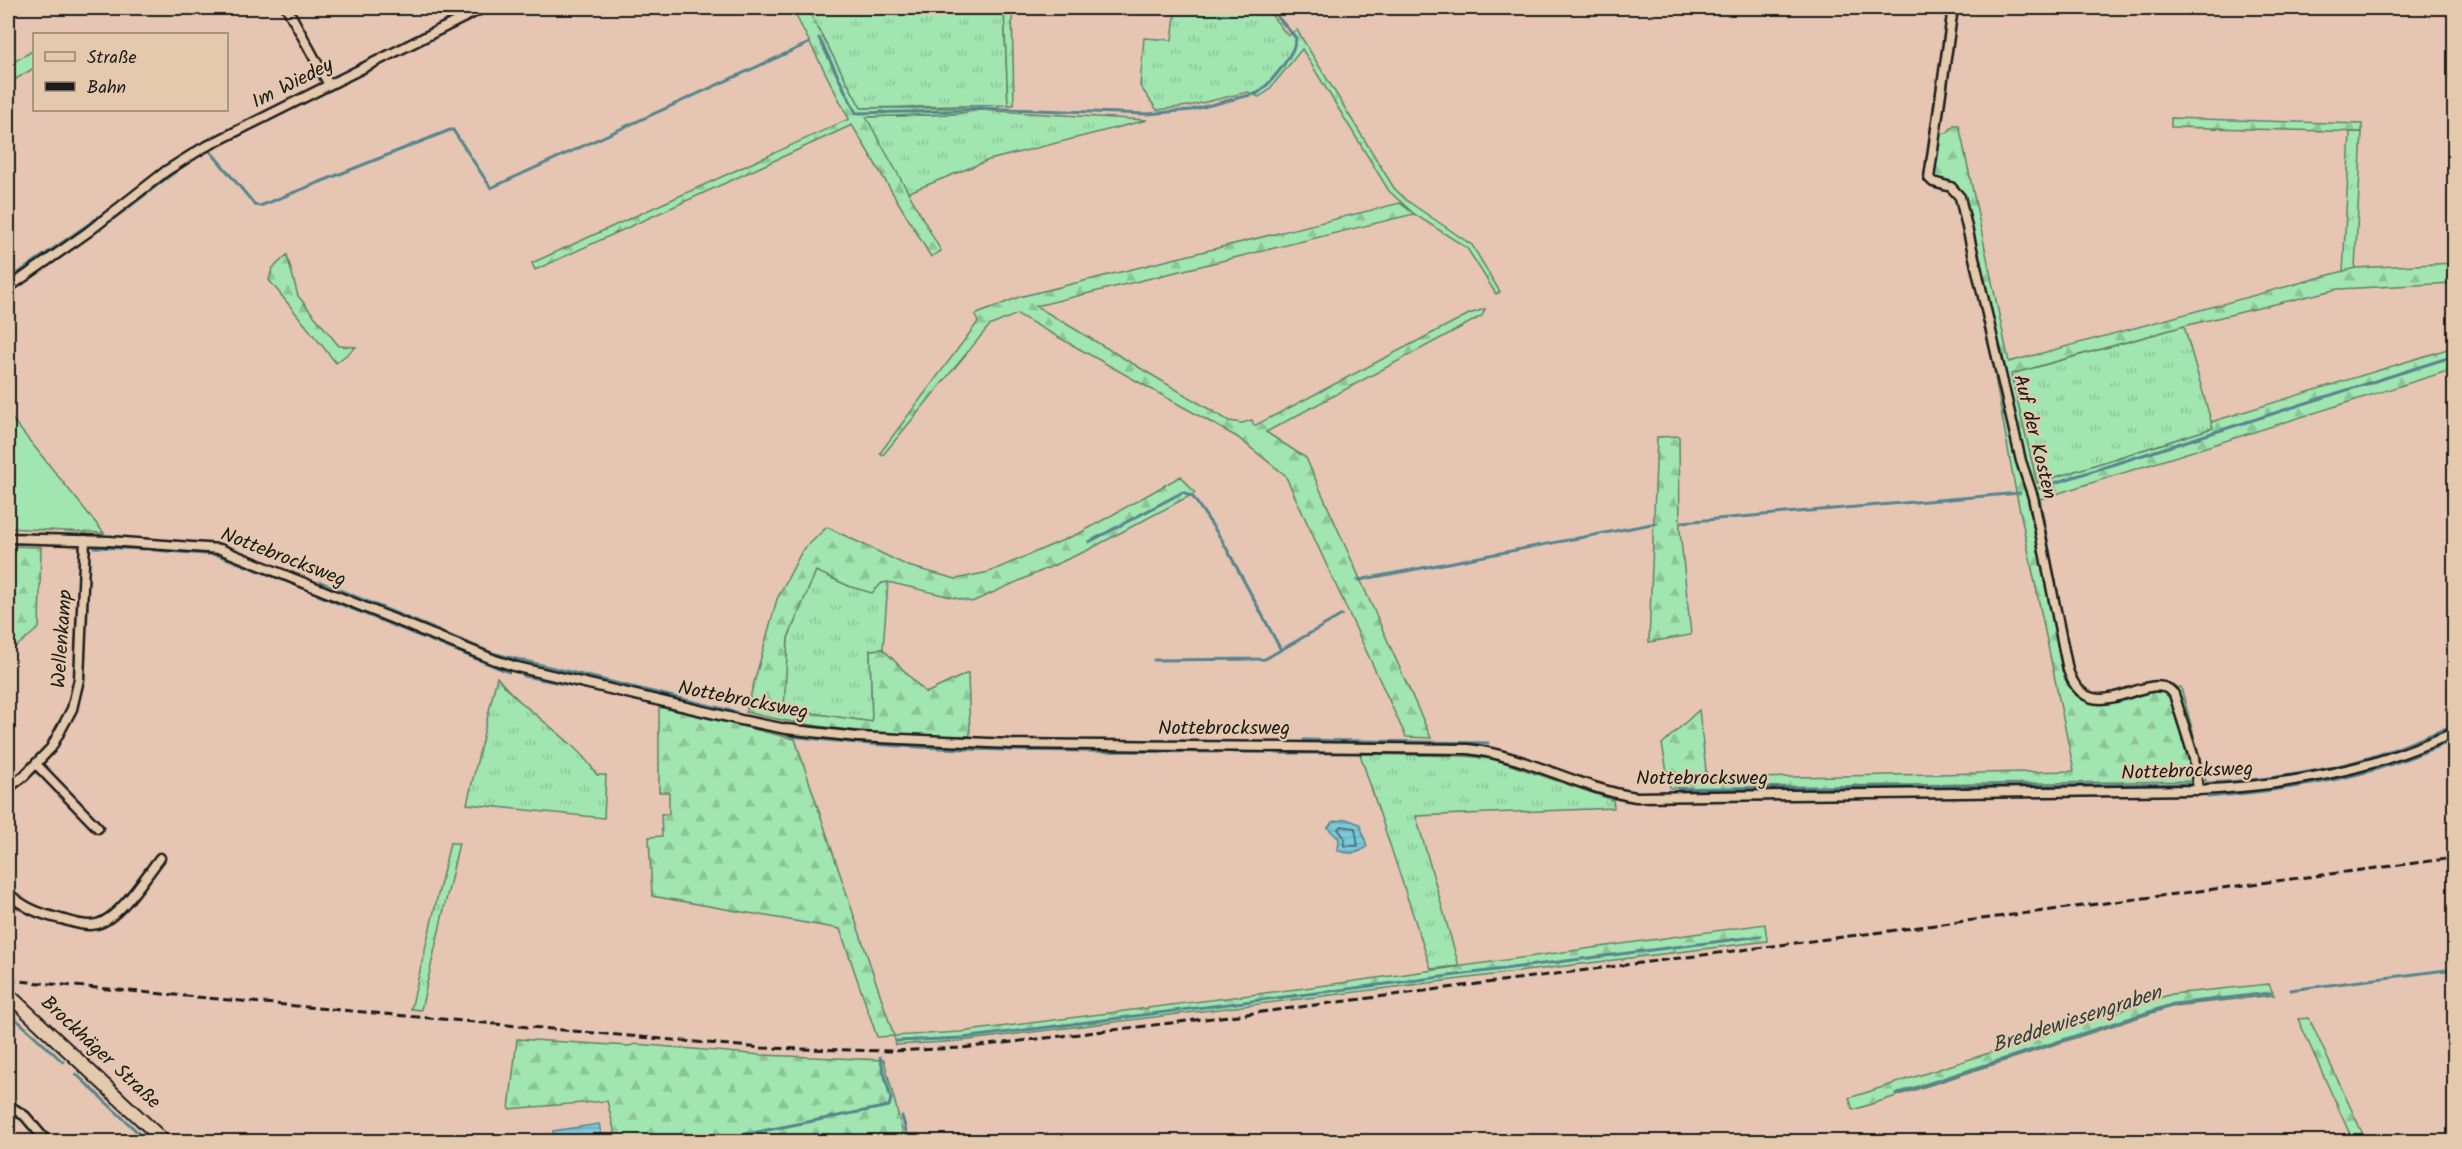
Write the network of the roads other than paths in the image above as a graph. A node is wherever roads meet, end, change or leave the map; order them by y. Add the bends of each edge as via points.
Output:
1 (287, 8) edge
2 (483, 8) edge
3 (1953, 8) edge
4 (329, 84) junction
5 (8, 288) edge
6 (8, 538) edge
7 (85, 540) junction
8 (2454, 733) edge
9 (36, 764) junction
10 (8, 788) edge
11 (2198, 790) junction
12 (98, 828) dead end
13 (160, 858) dead end
14 (8, 894) edge
15 (8, 994) edge
16 (9, 1106) edge
17 (47, 1142) edge
18 (165, 1142) edge

1 - 4 street
2 - 4 street, Im Wiedey
3 - 11 street, Auf der Kosten via 1929,178 1951,187 1960,197 2021,461 2033,497 2068,670 2080,692 2091,698 2103,699 2154,687 2170,689 2194,758
4 - 5 street, Im Wiedey via 166,171
6 - 7 street, Nottebrocksweg
7 - 9 street, Wellenkamp via 79,679 62,731
7 - 11 street, Nottebrocksweg via 220,549 495,660 786,729 918,741 1011,744 1468,749 1509,756 1611,793 1636,797
8 - 11 street, Nottebrocksweg via 2350,769 2280,783
9 - 10 street, Wellenkamp
9 - 12 street
13 - 14 street via 112,915 95,925 27,909
15 - 18 main road, Brockhäger Straße
16 - 17 street via 25,1116

